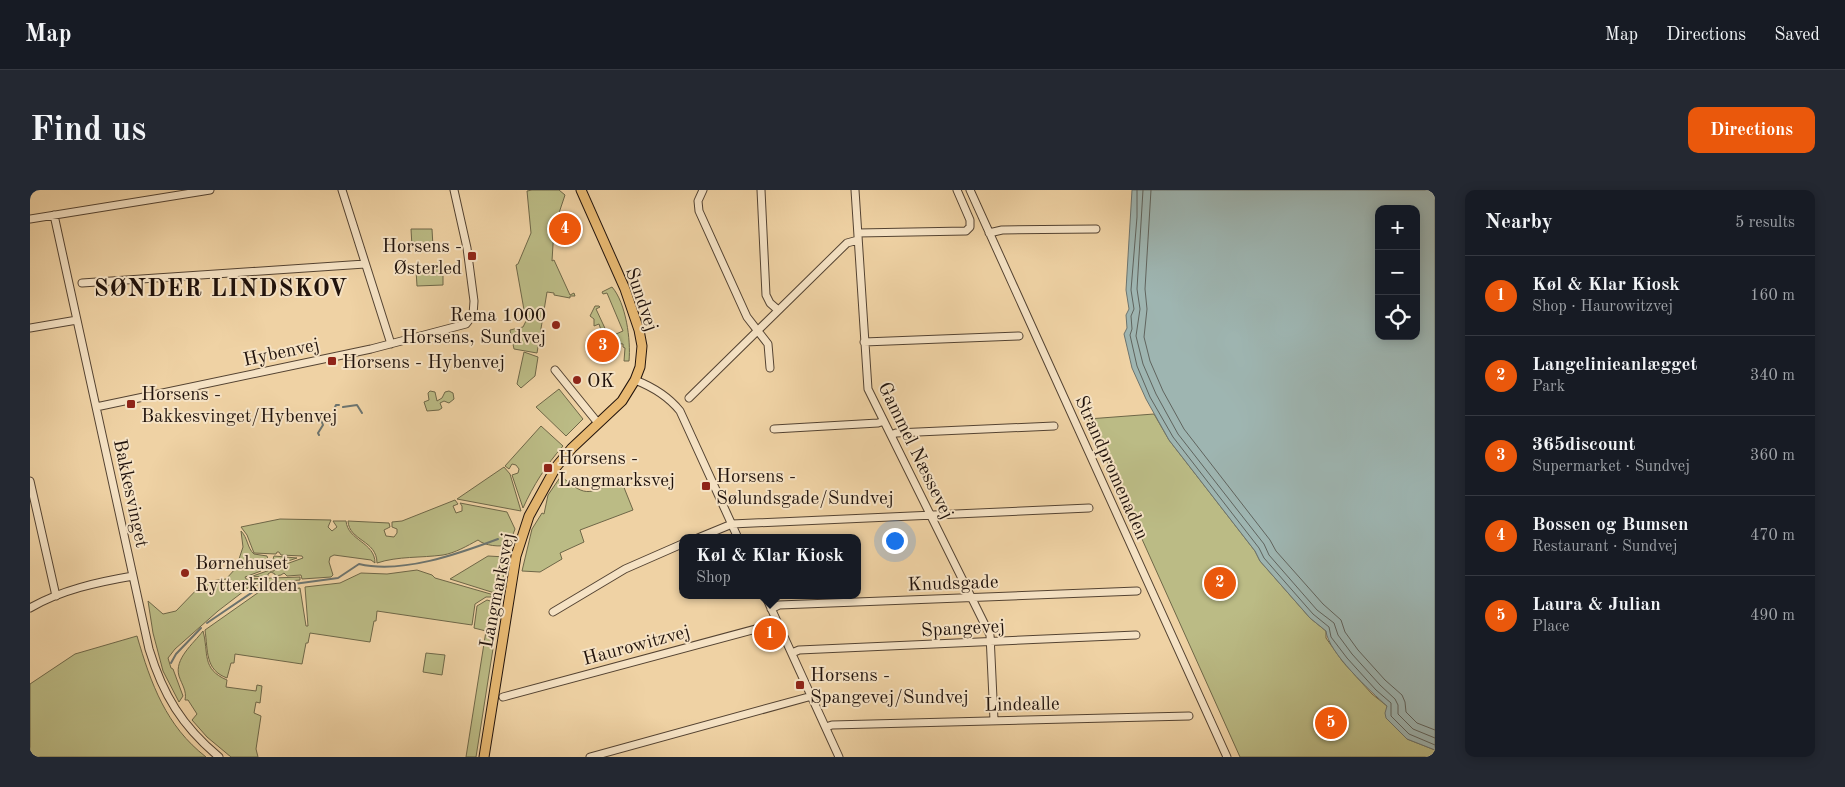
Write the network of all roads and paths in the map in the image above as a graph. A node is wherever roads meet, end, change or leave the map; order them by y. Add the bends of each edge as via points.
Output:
1 (210, 190) edge
2 (342, 190) edge
3 (454, 190) edge
4 (581, 190) edge
5 (703, 190) edge
6 (760, 190) edge
7 (855, 190) edge
8 (957, 190) edge
9 (970, 190) edge
10 (54, 215) junction
11 (30, 219) edge
12 (1096, 229) dead end
13 (989, 233) junction
14 (858, 236) junction
15 (366, 264) junction
16 (82, 283) dead end
17 (778, 310) junction
18 (77, 320) junction
19 (30, 328) edge
20 (757, 330) junction
21 (1019, 336) dead end
22 (864, 342) junction
23 (391, 344) junction
24 (770, 368) dead end
25 (555, 370) dead end
26 (636, 380) junction
27 (689, 398) dead end
28 (96, 407) junction
29 (884, 421) junction
30 (598, 423) junction
31 (1054, 426) dead end
32 (774, 429) dead end
33 (891, 435) junction
34 (30, 481) edge
35 (1089, 508) dead end
36 (931, 515) junction
37 (732, 524) junction
38 (708, 534) edge
39 (736, 534) edge
40 (679, 545) edge
41 (133, 576) junction
42 (1137, 591) dead end
43 (56, 596) junction
44 (971, 597) junction
45 (767, 599) edge
46 (30, 608) edge
47 (771, 609) junction
48 (553, 612) dead end
49 (778, 623) junction
50 (1136, 636) dead end
51 (992, 641) junction
52 (792, 653) junction
53 (812, 696) junction
54 (503, 697) dead end
55 (1190, 716) dead end
56 (994, 720) junction
57 (826, 727) junction
58 (219, 757) edge
59 (484, 757) edge
60 (590, 757) edge
61 (839, 757) edge
62 (1227, 757) edge

1 - 10 street
2 - 15 street
3 - 23 street, Hybenvej via 475,309 470,320 462,326
4 - 26 main road, Sundvej via 625,289 639,330 641,357
5 - 20 street via 698,201 699,211 746,317
6 - 17 street via 766,295
7 - 14 street, Gammel Næssevej
8 - 14 street via 970,220 966,231
9 - 13 street, Strandpromenaden
10 - 11 street
10 - 18 street, Bakkesvinget
12 - 13 street via 1002,230
13 - 62 street, Strandpromenaden
14 - 17 street
14 - 22 street, Gammel Næssevej
15 - 16 street
15 - 23 street
17 - 20 street
18 - 19 street
18 - 28 street, Bakkesvinget
20 - 24 street via 768,344
20 - 27 street
21 - 22 street
22 - 29 street, Gammel Næssevej via 868,389
23 - 28 street, Hybenvej
25 - 30 street
26 - 30 main road, Langmarksvej via 616,408
26 - 37 street via 662,394 680,412
28 - 41 street, Bakkesvinget
29 - 32 street
29 - 33 street, Gammel Næssevej
30 - 59 main road, Langmarksvej via 556,467 522,534
31 - 33 street
33 - 36 street, Gammel Næssevej
34 - 43 street
35 - 36 street
36 - 37 street
36 - 44 street, Gammel Næssevej
37 - 38 street
37 - 39 street
40 - 48 street via 625,569
41 - 43 street via 84,586
41 - 58 street, Bakkesvinget via 149,650 165,692 186,725
42 - 44 street, Knudsgade
43 - 46 street
44 - 47 street, Knudsgade via 779,605
44 - 51 street, Gammel Næssevej
45 - 47 street
47 - 49 street
49 - 52 street
49 - 54 street, Haurowitzvej
50 - 51 street, Spangevej
51 - 52 street, Spangevej via 799,650
51 - 56 street
52 - 53 street
53 - 57 street
53 - 60 street
55 - 56 street, Lindealle
56 - 57 street, Lindealle via 832,724
57 - 61 street

